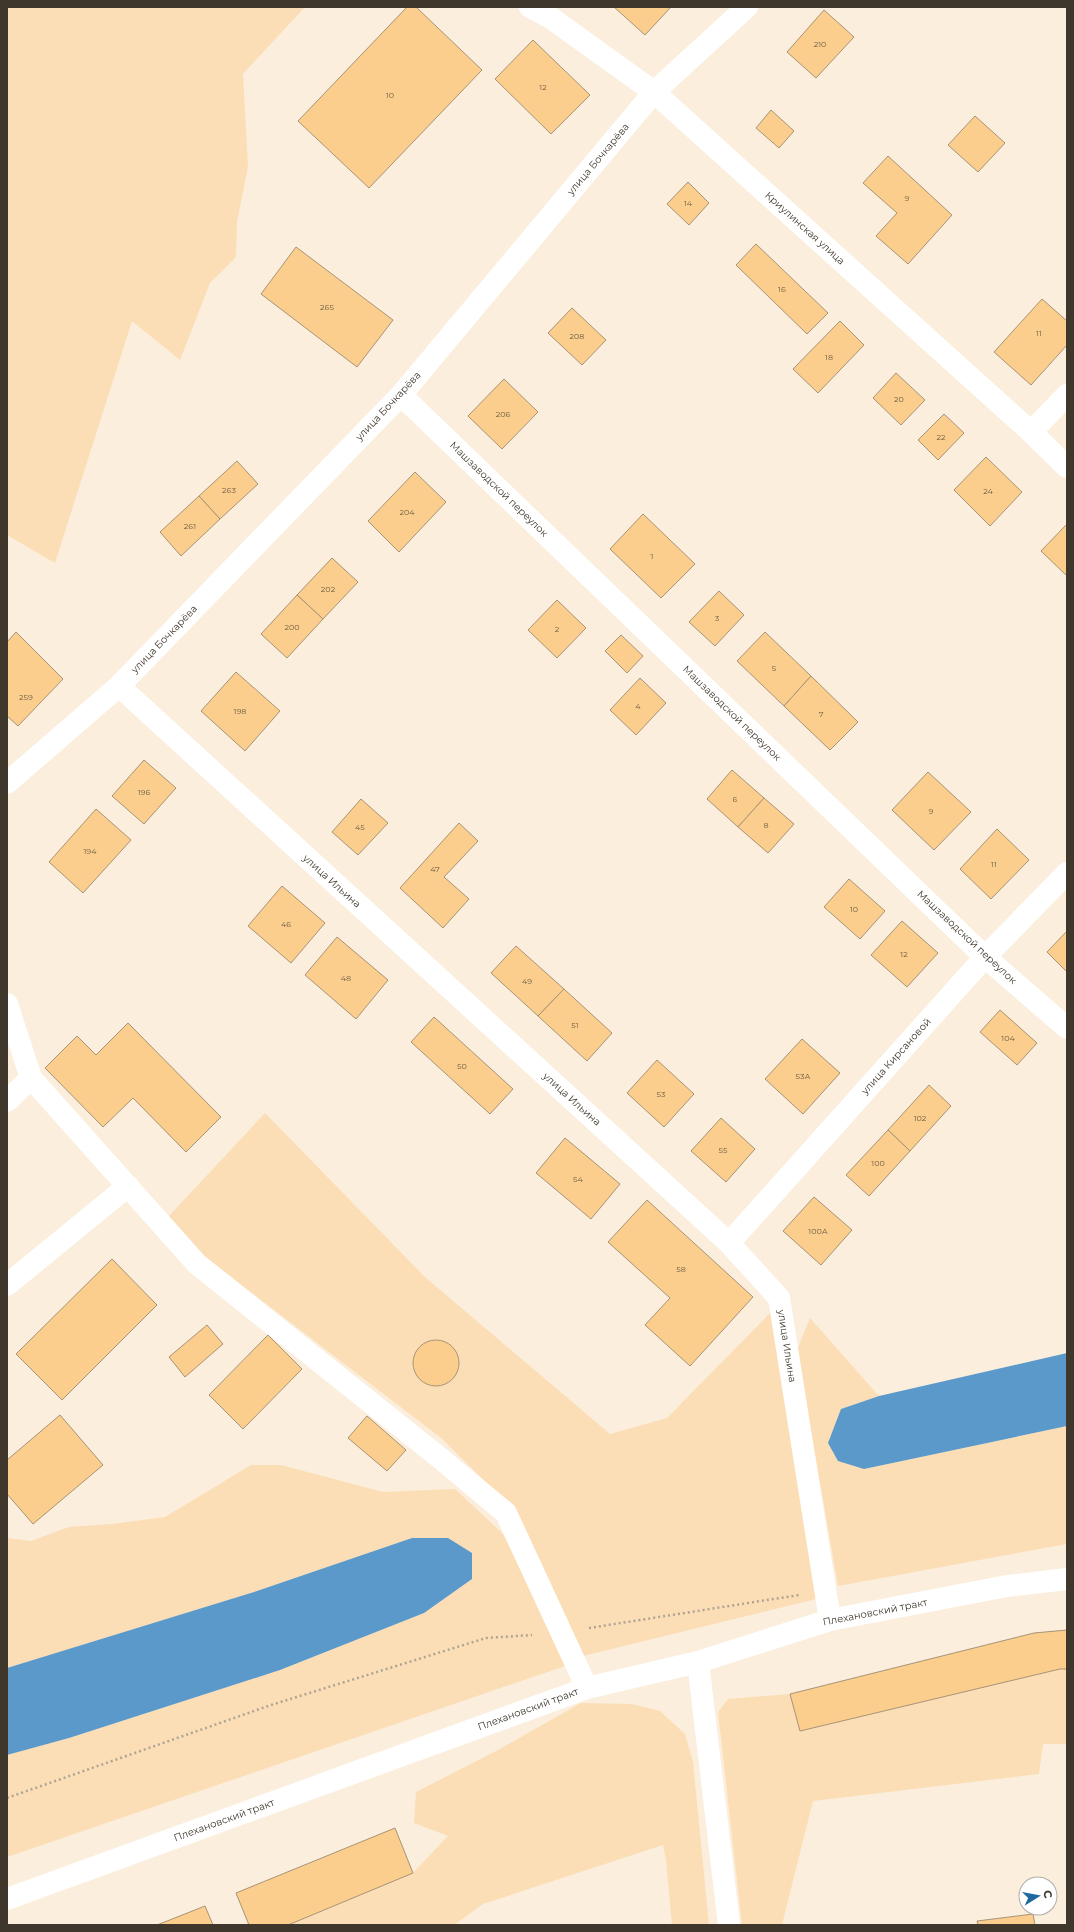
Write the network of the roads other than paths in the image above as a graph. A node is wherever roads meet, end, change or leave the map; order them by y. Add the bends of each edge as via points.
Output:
1 (530, 7) edge
2 (747, 7) edge
3 (654, 92) junction
4 (401, 394) junction
5 (1067, 395) edge
6 (1031, 432) junction
7 (1067, 467) edge
8 (118, 686) junction
9 (7, 783) edge
10 (1067, 873) edge
11 (985, 957) junction
12 (7, 1004) edge
13 (1067, 1028) edge
14 (31, 1078) junction
15 (7, 1101) edge
16 (128, 1186) junction
17 (729, 1243) junction
18 (7, 1285) edge
19 (1067, 1579) edge
20 (830, 1620) junction
21 (698, 1662) junction
22 (586, 1688) junction
23 (7, 1899) edge
24 (729, 1925) edge

1 - 3 street, Криулинская улица via 551,18
2 - 3 street, улица Бочкарёва
3 - 4 street, улица Бочкарёва
3 - 6 street, Криулинская улица
4 - 8 street, улица Бочкарёва
4 - 11 street, Машзаводской переулок
5 - 6 street
6 - 7 street, Криулинская улица
8 - 9 street, улица Бочкарёва
8 - 17 street, улица Ильина
10 - 11 street, улица Кирсановой
11 - 13 street, Машзаводской переулок
11 - 17 street, улица Кирсановой
12 - 14 street
14 - 15 street
14 - 16 street
16 - 18 street
16 - 22 street via 197,1264 506,1513
17 - 20 street, улица Ильина via 779,1298
19 - 20 street, Плехановский тракт via 1007,1586
20 - 21 street, Плехановский тракт
21 - 22 street, Плехановский тракт
21 - 24 street
22 - 23 street, Плехановский тракт

